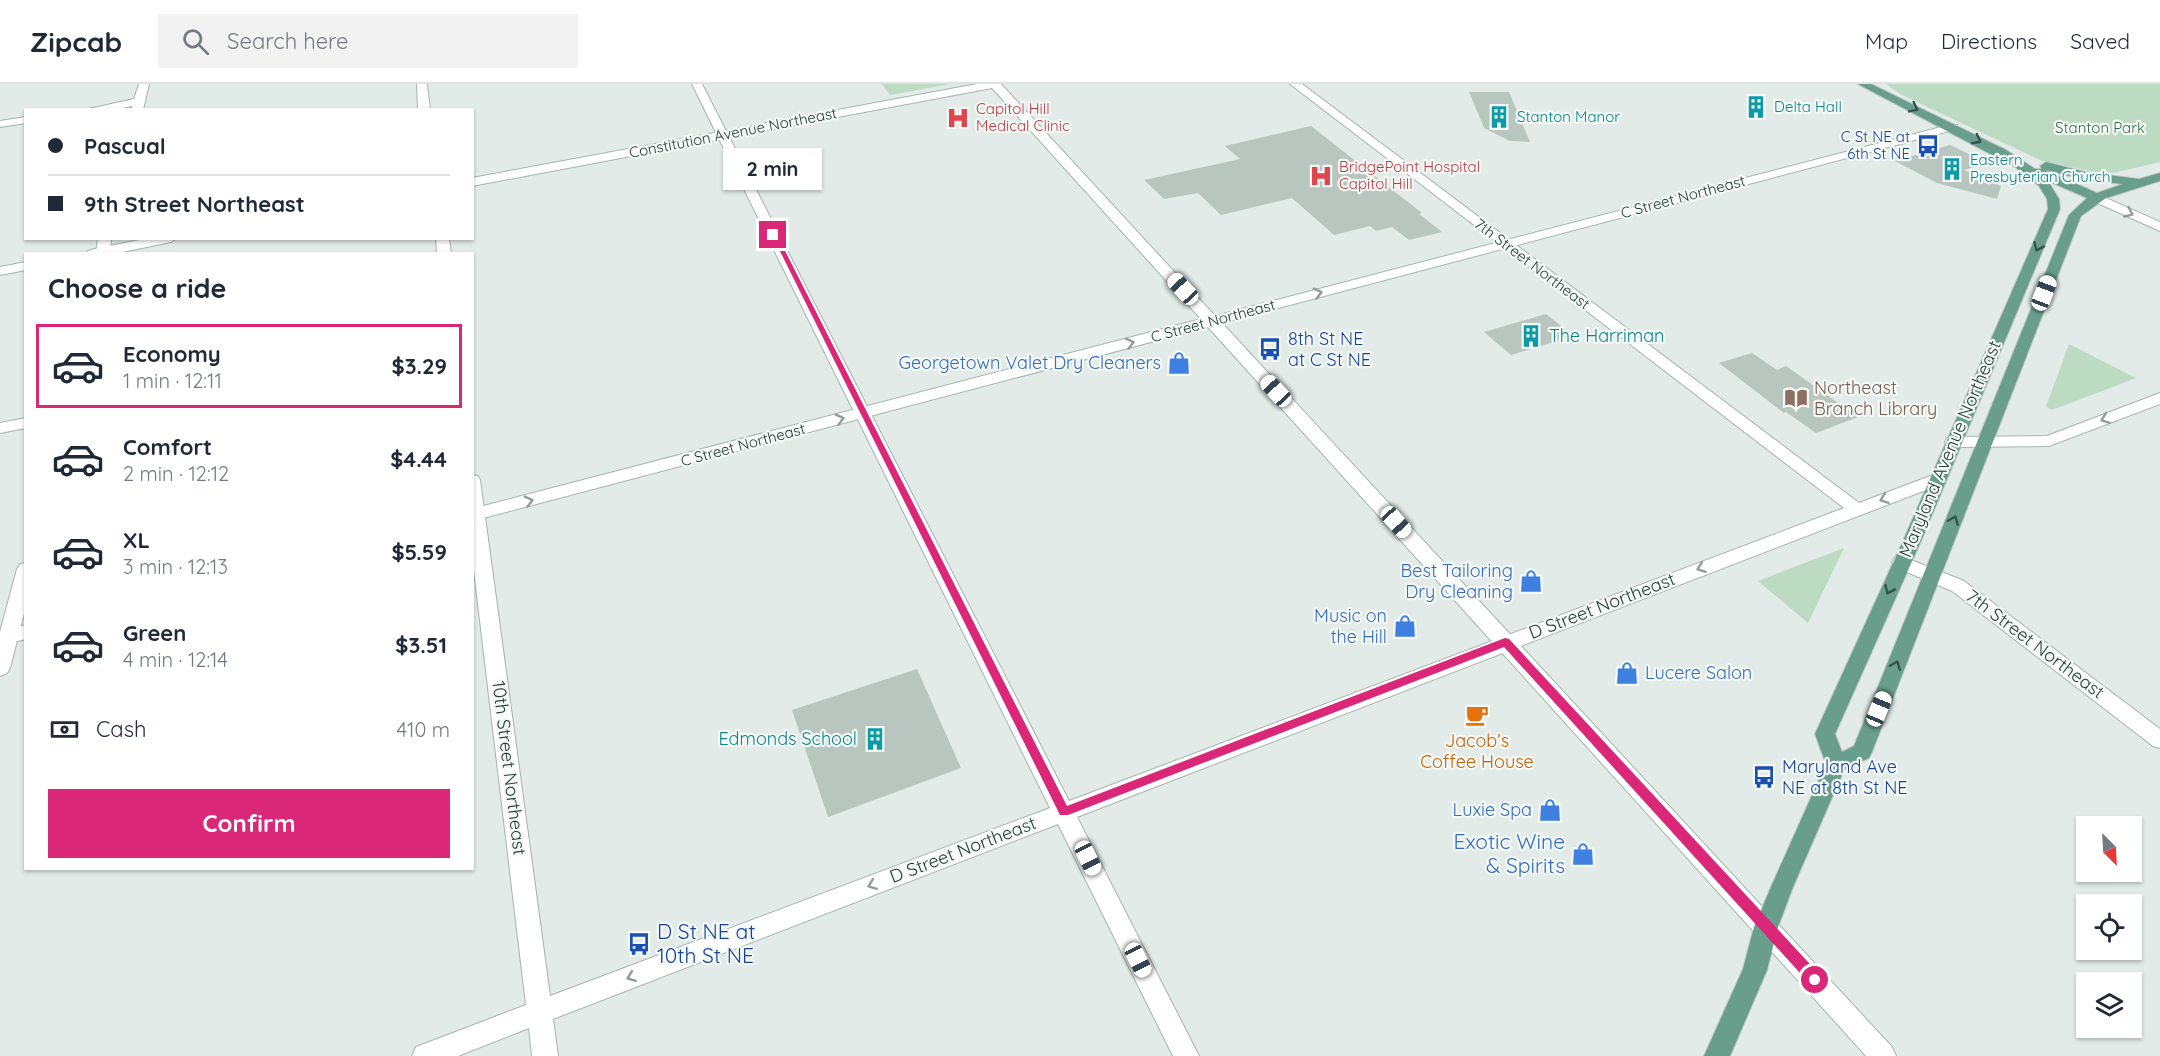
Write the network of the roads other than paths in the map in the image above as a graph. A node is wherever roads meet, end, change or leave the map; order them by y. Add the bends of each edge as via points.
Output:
1 (144, 84) edge
2 (422, 84) edge
3 (697, 84) edge
4 (994, 84) edge
5 (1295, 84) edge
6 (1870, 86) edge
7 (138, 106) edge
8 (114, 108) edge
9 (424, 108) edge
10 (24, 120) edge
11 (0, 124) edge
12 (1953, 127) junction
13 (722, 135) junction
14 (2002, 153) junction
15 (2160, 177) edge
16 (2145, 181) junction
17 (474, 182) edge
18 (2097, 198) junction
19 (2160, 227) edge
20 (158, 240) edge
21 (1505, 244) junction
22 (100, 249) edge
23 (24, 266) edge
24 (0, 271) edge
25 (1212, 321) junction
26 (2160, 398) edge
27 (863, 413) junction
28 (24, 423) edge
29 (0, 428) edge
30 (1985, 441) junction
31 (1953, 442) junction
32 (1938, 479) junction
33 (1856, 509) junction
34 (475, 515) edge
35 (1901, 562) junction
36 (1932, 575) junction
37 (24, 578) edge
38 (11, 636) edge
39 (1505, 642) junction
40 (0, 668) edge
41 (2160, 740) edge
42 (1836, 764) junction
43 (1064, 812) junction
44 (1766, 927) junction
45 (540, 1012) junction
46 (425, 1056) edge
47 (545, 1056) edge
48 (1186, 1056) edge
49 (1717, 1056) edge
50 (1883, 1056) edge

1 - 7 street
2 - 9 street
3 - 13 street
4 - 13 street, Constitution Avenue Northeast
4 - 25 street
5 - 21 street, 7th Street Northeast
6 -> 12 main road
7 - 8 street
10 - 11 street
12 -> 14 main road
12 - 21 street, C Street Northeast
13 - 17 street, Constitution Avenue Northeast
13 - 27 street
14 - 16 main road via 2081,175
14 - 18 main road
14 -> 31 main road, Maryland Avenue Northeast via 2048,186 2055,198 2054,209
15 - 16 main road
16 - 18 main road
18 -> 19 street
18 - 30 main road, Maryland Avenue Northeast via 2074,215
20 - 22 street
25 -> 21 street, C Street Northeast
21 - 33 street, 7th Street Northeast
23 - 24 street
27 -> 25 street, C Street Northeast
25 - 39 street
26 -> 30 street via 2049,441
34 -> 27 street, C Street Northeast
27 - 43 street
28 - 29 street
30 - 31 street
36 -> 30 main road, Maryland Avenue Northeast
31 - 32 main road, Maryland Avenue Northeast
32 -> 33 street, D Street Northeast
32 - 35 main road, Maryland Avenue Northeast
33 -> 39 street, D Street Northeast
34 - 45 street, 10th Street Northeast
35 - 36 street, 7th Street Northeast
35 -> 42 main road, Maryland Avenue Northeast via 1825,734
36 - 41 street, 7th Street Northeast via 1958,585
42 -> 36 main road, Maryland Avenue Northeast via 1862,752
37 - 38 street
38 - 40 street
39 - 43 street, D Street Northeast
39 - 44 street
42 - 44 main road
43 -> 45 street, D Street Northeast
43 - 48 street
44 - 49 main road via 1755,970
44 - 50 street
45 - 46 street, D Street Northeast
45 - 47 street, 10th Street Northeast

